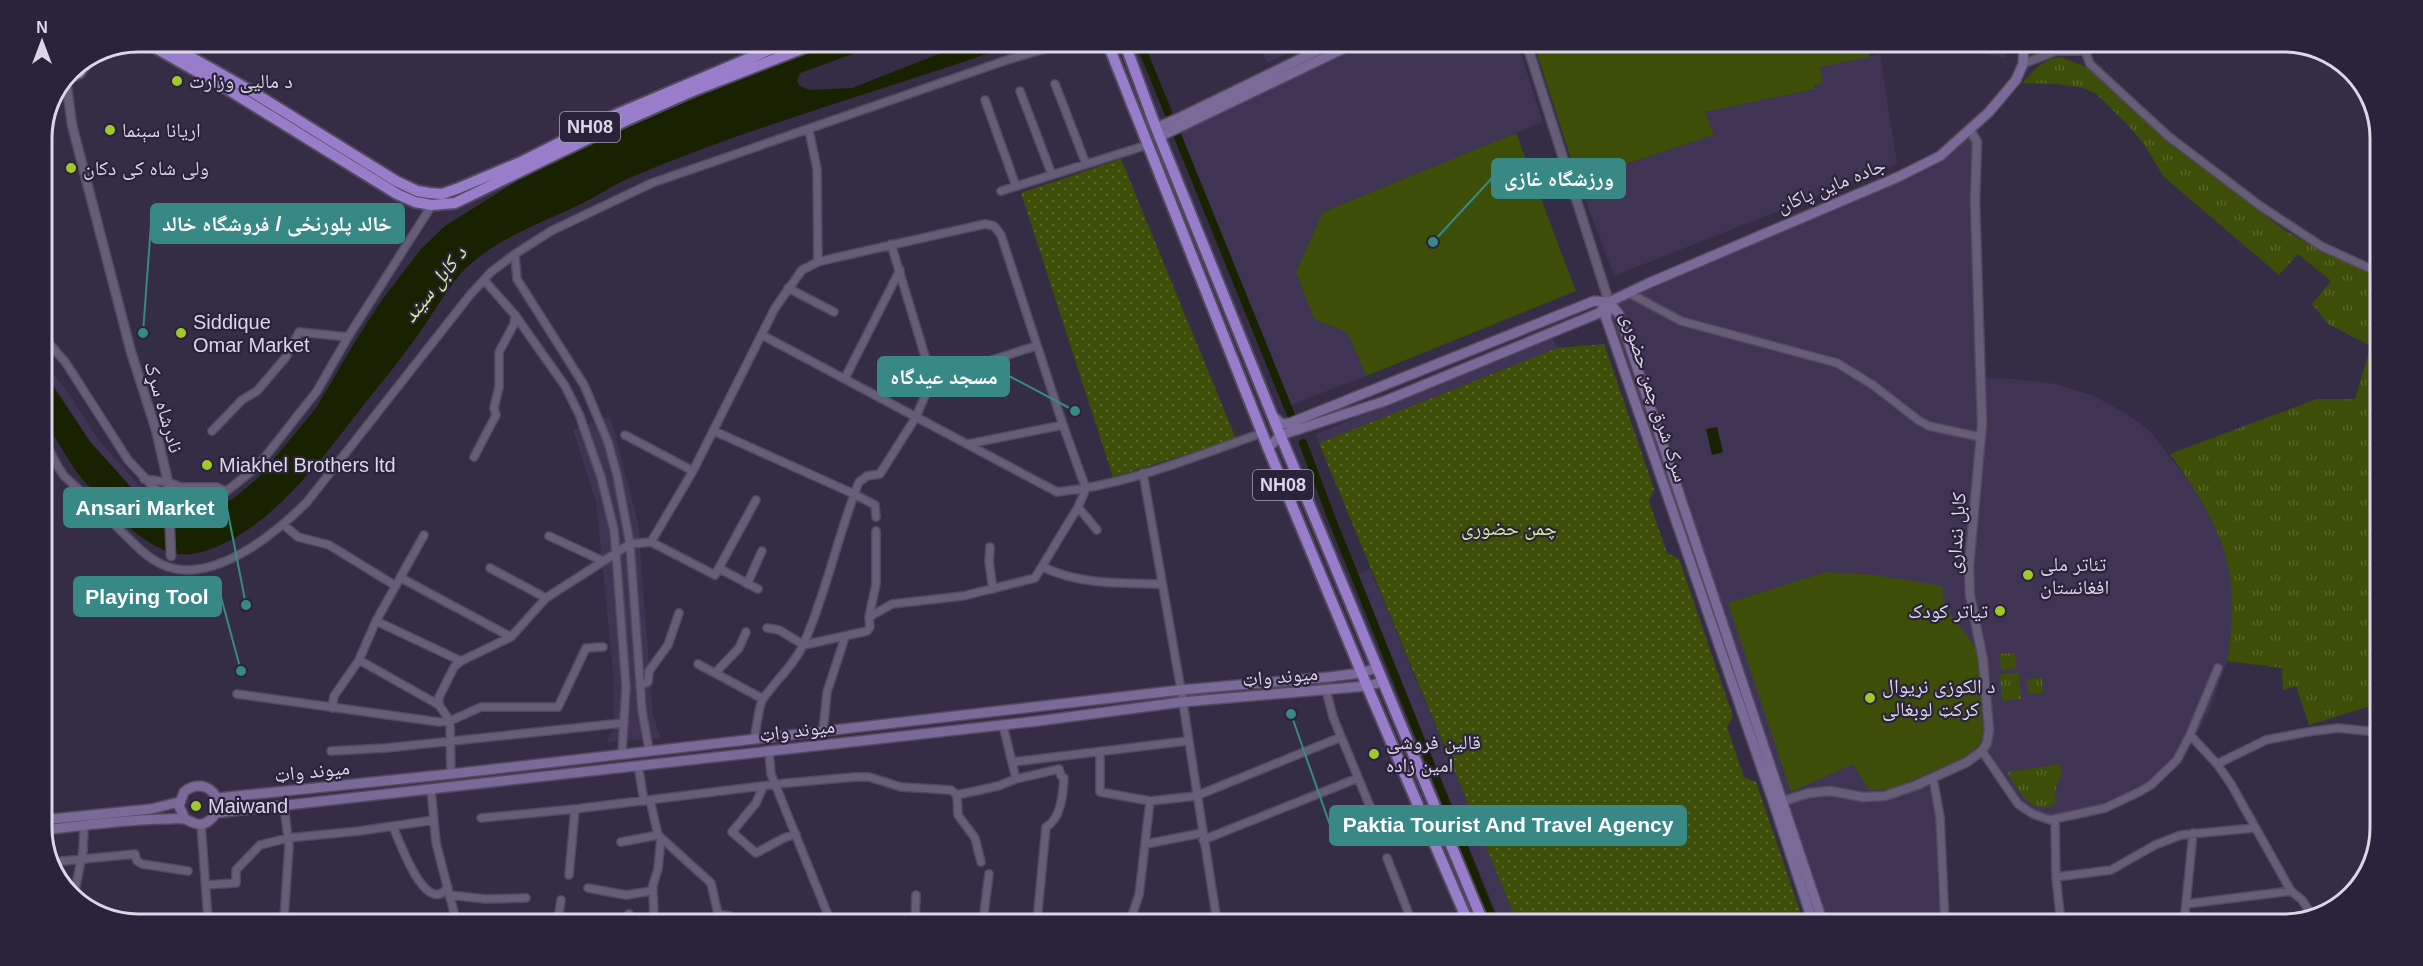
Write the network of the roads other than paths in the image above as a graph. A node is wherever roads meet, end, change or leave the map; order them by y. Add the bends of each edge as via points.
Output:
1 (162, 52) edge
2 (182, 52) edge
3 (764, 52) edge
4 (793, 52) edge
5 (1034, 52) edge
6 (1111, 52) edge
7 (1128, 52) edge
8 (1315, 52) edge
9 (1335, 52) edge
10 (1529, 52) edge
11 (2023, 52) edge
12 (2053, 52) edge
13 (2085, 52) edge
14 (2023, 64) junction
15 (1055, 84) dead end
16 (68, 90) edge
17 (1020, 91) dead end
18 (985, 100) dead end
19 (809, 130) junction
20 (1970, 130) junction
21 (1158, 132) junction
22 (1147, 145) junction
23 (1086, 164) junction
24 (1052, 175) junction
25 (1016, 186) junction
26 (1001, 191) dead end
27 (432, 205) junction
28 (891, 244) junction
29 (515, 254) junction
30 (818, 262) junction
31 (2370, 268) edge
32 (900, 270) junction
33 (484, 280) junction
34 (788, 288) junction
35 (1629, 293) junction
36 (1609, 302) junction
37 (834, 312) dead end
38 (515, 315) junction
39 (762, 335) junction
40 (348, 337) junction
41 (1036, 346) junction
42 (52, 347) edge
43 (1250, 361) junction
44 (1238, 374) junction
45 (845, 378) junction
46 (932, 379) junction
47 (1272, 415) junction
48 (915, 417) junction
49 (1063, 425) junction
50 (212, 431) dead end
51 (714, 431) junction
52 (1262, 433) junction
53 (625, 435) dead end
54 (1281, 435) junction
55 (1980, 437) junction
56 (968, 444) junction
57 (1268, 448) junction
58 (52, 456) edge
59 (474, 457) dead end
60 (693, 471) junction
61 (1143, 473) junction
62 (144, 479) junction
63 (168, 482) junction
64 (1086, 489) junction
65 (225, 491) junction
66 (854, 494) junction
67 (168, 500) junction
68 (756, 500) dead end
69 (1078, 507) junction
70 (876, 517) dead end
71 (284, 525) junction
72 (1097, 530) dead end
73 (876, 531) dead end
74 (424, 535) dead end
75 (549, 536) dead end
76 (651, 542) junction
77 (630, 544) junction
78 (990, 547) dead end
79 (762, 551) dead end
80 (616, 553) junction
81 (171, 556) dead end
82 (603, 561) junction
83 (1043, 567) junction
84 (489, 568) dead end
85 (720, 569) junction
86 (401, 578) junction
87 (747, 584) junction
88 (1162, 585) junction
89 (396, 586) junction
90 (758, 589) dead end
91 (993, 589) junction
92 (546, 598) junction
93 (679, 614) dead end
94 (869, 617) junction
95 (376, 621) junction
96 (767, 628) dead end
97 (746, 632) dead end
98 (511, 637) junction
99 (845, 637) junction
100 (804, 645) junction
101 (603, 647) dead end
102 (359, 660) junction
103 (461, 661) junction
104 (698, 664) dead end
105 (1376, 668) junction
106 (2218, 668) dead end
107 (715, 673) junction
108 (1361, 673) junction
109 (1382, 682) junction
110 (639, 685) junction
111 (1366, 686) junction
112 (1180, 690) junction
113 (1326, 690) junction
114 (237, 694) dead end
115 (763, 699) junction
116 (1182, 702) junction
117 (439, 705) junction
118 (332, 708) junction
119 (450, 721) junction
120 (623, 723) junction
121 (1003, 724) junction
122 (823, 731) junction
123 (2370, 731) edge
124 (2190, 735) junction
125 (1341, 737) junction
126 (754, 739) junction
127 (451, 740) junction
128 (1187, 741) junction
129 (649, 750) junction
130 (331, 751) dead end
131 (769, 751) junction
132 (1982, 751) junction
133 (1100, 752) junction
134 (622, 753) junction
135 (1013, 762) junction
136 (2217, 764) junction
137 (638, 765) junction
138 (451, 774) junction
139 (1358, 778) junction
140 (1933, 778) junction
141 (1016, 779) junction
142 (776, 785) junction
143 (763, 788) junction
144 (431, 789) junction
145 (957, 795) junction
146 (1196, 796) junction
147 (216, 798) junction
148 (647, 801) junction
149 (1150, 801) junction
150 (179, 802) junction
151 (1779, 802) junction
152 (284, 806) junction
153 (575, 809) junction
154 (216, 813) junction
155 (481, 818) dead end
156 (53, 819) edge
157 (185, 819) junction
158 (434, 820) junction
159 (2055, 820) junction
160 (201, 824) junction
161 (84, 826) junction
162 (393, 827) junction
163 (2254, 828) junction
164 (53, 829) edge
165 (2193, 833) junction
166 (796, 834) junction
167 (660, 836) junction
168 (288, 837) junction
169 (1202, 837) junction
170 (1383, 838) dead end
171 (621, 842) dead end
172 (1146, 844) junction
173 (1388, 858) dead end
174 (82, 859) junction
175 (60, 861) edge
176 (981, 862) dead end
177 (188, 871) dead end
178 (569, 874) dead end
179 (989, 874) dead end
180 (2056, 878) junction
181 (206, 885) junction
182 (76, 886) edge
183 (588, 888) dead end
184 (653, 889) junction
185 (449, 891) junction
186 (2291, 891) junction
187 (915, 895) dead end
188 (526, 898) dead end
189 (561, 900) dead end
190 (2186, 904) junction
191 (2309, 910) edge
192 (208, 914) edge
193 (284, 914) edge
194 (455, 914) edge
195 (559, 914) edge
196 (654, 914) edge
197 (717, 914) edge
198 (827, 914) edge
199 (915, 914) edge
200 (984, 914) edge
201 (1038, 914) edge
202 (1132, 914) edge
203 (1215, 914) edge
204 (1409, 914) edge
205 (1465, 914) edge
206 (1480, 914) edge
207 (1810, 914) edge
208 (1820, 914) edge
209 (1945, 914) edge
210 (2060, 914) edge
211 (2185, 914) edge

1 - 27 highway, NH08 via 397,194
2 - 3 highway, NH08 via 396,182 417,191 442,194
4 - 27 highway, NH08 via 625,121 455,203
5 - 19 street
6 - 22 highway, NH08
7 - 21 highway, NH08
8 - 21 main road
9 - 21 main road
10 - 36 street
11 - 14 main road
12 - 14 street
13 - 31 street via 2090,64 2168,136 2321,246
14 - 20 main road, جاده ماین پاکان via 2016,80
15 - 23 street
16 - 63 street, نادرشاه سړک via 72,125
17 - 24 street
18 - 25 street
19 - 29 street via 652,183 552,231
19 - 30 street via 817,169
20 - 35 main road, جاده ماین پاکان via 1940,156 1898,177
20 - 55 street, کابل ننداری via 1977,142
21 - 43 highway, NH08
22 - 23 street
22 - 44 highway, NH08
23 - 24 street
24 - 25 street
25 - 26 street
27 - 40 street
28 - 30 street
28 - 32 street
28 - 41 street via 985,224 994,226 1001,235
29 - 33 street
29 - 77 street via 517,279 584,385 608,442
30 - 34 street via 802,270
32 - 45 street
32 - 46 street
33 - 38 street
33 - 71 street via 322,484
34 - 37 street
34 - 39 street
35 - 36 main road, جاده ماین پاکان
35 - 55 street via 1681,321 1837,363 1929,426
36 - 47 main road via 1594,301 1290,423 1282,424
36 - 54 main road via 1599,313 1385,401
36 - 151 main road, سرک شرق چمن حضوری via 1606,318
38 - 59 street via 499,352 496,415
38 - 80 street via 566,386 579,414 601,477
39 - 45 street
39 - 51 street
40 - 50 street via 298,332 286,357
40 - 65 street via 317,391 288,430 257,468
41 - 46 street
41 - 49 street
42 - 62 street
43 - 44 highway
43 - 47 highway, NH08
44 - 52 highway, NH08
45 - 48 street
46 - 48 street
47 - 54 highway, NH08
48 - 56 street
48 - 66 street via 880,474 862,478
49 - 56 street
49 - 64 street
51 - 60 street
51 - 66 street
52 - 57 highway, NH08
52 - 61 street
53 - 60 street
54 - 57 main road
54 - 105 highway, NH08
55 - 132 street, کابل ننداری via 1969,567 1989,730
56 - 64 street via 1057,492
57 - 108 highway, NH08
58 - 71 street via 64,476 146,555 164,566 193,570 211,565 259,544
60 - 76 street
61 - 64 street
61 - 88 street
62 - 63 street
62 - 67 street
63 - 65 street
63 - 67 street, نادرشاه سړک
64 - 69 street
65 - 67 street via 219,497 181,504
66 - 70 street via 875,505
66 - 100 street
67 - 81 street, نادرشاه سړک
68 - 85 street
69 - 72 street
69 - 83 street
71 - 89 street via 298,537 332,546
73 - 94 street via 876,584
74 - 86 street
75 - 82 street
76 - 77 street
76 - 85 street via 715,575
77 - 80 street
77 - 110 street
78 - 91 street
79 - 87 street
80 - 82 street
80 - 120 street via 626,687
82 - 92 street
83 - 88 street via 1060,575 1103,582
83 - 91 street via 1035,578
84 - 92 street
85 - 87 street
86 - 89 street
86 - 98 street
87 - 90 street
88 - 112 street
89 - 95 street
91 - 94 street via 892,604
92 - 98 street
93 - 110 street via 668,645 649,671 648,682
94 - 99 street via 867,631
95 - 102 street
95 - 103 street
96 - 100 street
97 - 107 street via 739,648
98 - 103 street
99 - 100 street
99 - 122 street via 826,692
100 - 115 street
101 - 119 street via 586,648 558,707 481,707
102 - 117 street
102 - 118 street via 334,696
103 - 117 street via 439,697
104 - 107 street
105 - 108 main road, میوند واټ
105 - 109 highway, NH08
106 - 124 street
107 - 115 street
108 - 111 highway, NH08
108 - 112 main road, میوند واټ
109 - 111 main road, میوند واټ
109 - 206 highway, NH08
110 - 129 street
111 - 113 main road, میوند واټ
111 - 205 highway, NH08
112 - 116 street
112 - 122 main road, میوند واټ
113 - 116 main road, میوند واټ
113 - 125 street
114 - 118 street
115 - 126 street
116 - 121 main road, میوند واټ
116 - 128 street
117 - 119 street
118 - 119 street
119 - 127 street
120 - 127 street
120 - 134 street
121 - 131 main road, میوند واټ
121 - 135 street
122 - 126 main road, میوند واټ
123 - 136 street via 2338,728 2266,740
124 - 136 street
124 - 159 street via 2177,760 2139,792 2105,808
125 - 139 street
125 - 146 street
126 - 129 main road, میوند واټ
127 - 130 street
127 - 138 street
128 - 133 street
128 - 146 street
129 - 134 main road, میوند واټ
131 - 137 main road, میوند واټ
131 - 142 street
132 - 140 street
132 - 159 street via 2018,804 2033,814
133 - 135 street
133 - 149 street via 1100,792
134 - 138 main road, میوند واټ
135 - 141 street
136 - 163 street
137 - 144 main road, میوند واټ
137 - 148 street
138 - 147 main road, میوند واټ
139 - 169 street
139 - 170 street
140 - 151 street via 1885,796 1830,791
140 - 209 street via 1940,817
141 - 145 street
141 - 201 street via 1059,770 1064,778 1053,823 1046,827
142 - 143 street
142 - 145 street via 869,777 901,787 951,790
142 - 166 street
143 - 148 street
143 - 166 street via 732,832 756,853
144 - 152 main road, میوند واټ
144 - 158 street
145 - 176 street via 958,815 975,838
146 - 149 street
146 - 169 street
147 - 150 main road via 209,789 196,786 183,792
147 - 154 main road
148 - 153 street
148 - 167 street
149 - 172 street
150 - 156 main road via 151,809
150 - 157 main road
151 - 207 main road, سرک شرق چمن حضوری
151 - 208 main road, سرک شرق چمن حضوری
152 - 154 main road, میوند واټ
152 - 168 street
153 - 155 street
153 - 178 street
154 - 160 main road via 213,819
157 - 160 main road
157 - 161 main road
158 - 162 street
158 - 185 street
159 - 180 street
160 - 181 street
161 - 164 main road
161 - 174 street
162 - 168 street
162 - 185 street via 416,878 427,892 436,895
163 - 165 street
163 - 186 street
165 - 180 street via 2155,845 2111,870
165 - 190 street
166 - 198 street
167 - 171 street
167 - 184 street
167 - 197 street via 711,883
168 - 181 street via 261,845 236,870 236,883
168 - 193 street
169 - 172 street
169 - 203 street
172 - 202 street
173 - 204 street
174 - 175 street
174 - 177 street via 135,854 142,864
174 - 182 street
179 - 200 street
180 - 210 street
181 - 192 street
183 - 184 street via 626,895
184 - 196 street
185 - 188 street via 484,899
185 - 194 street
186 - 190 street
186 - 191 street
187 - 199 street
189 - 195 street
190 - 211 street

